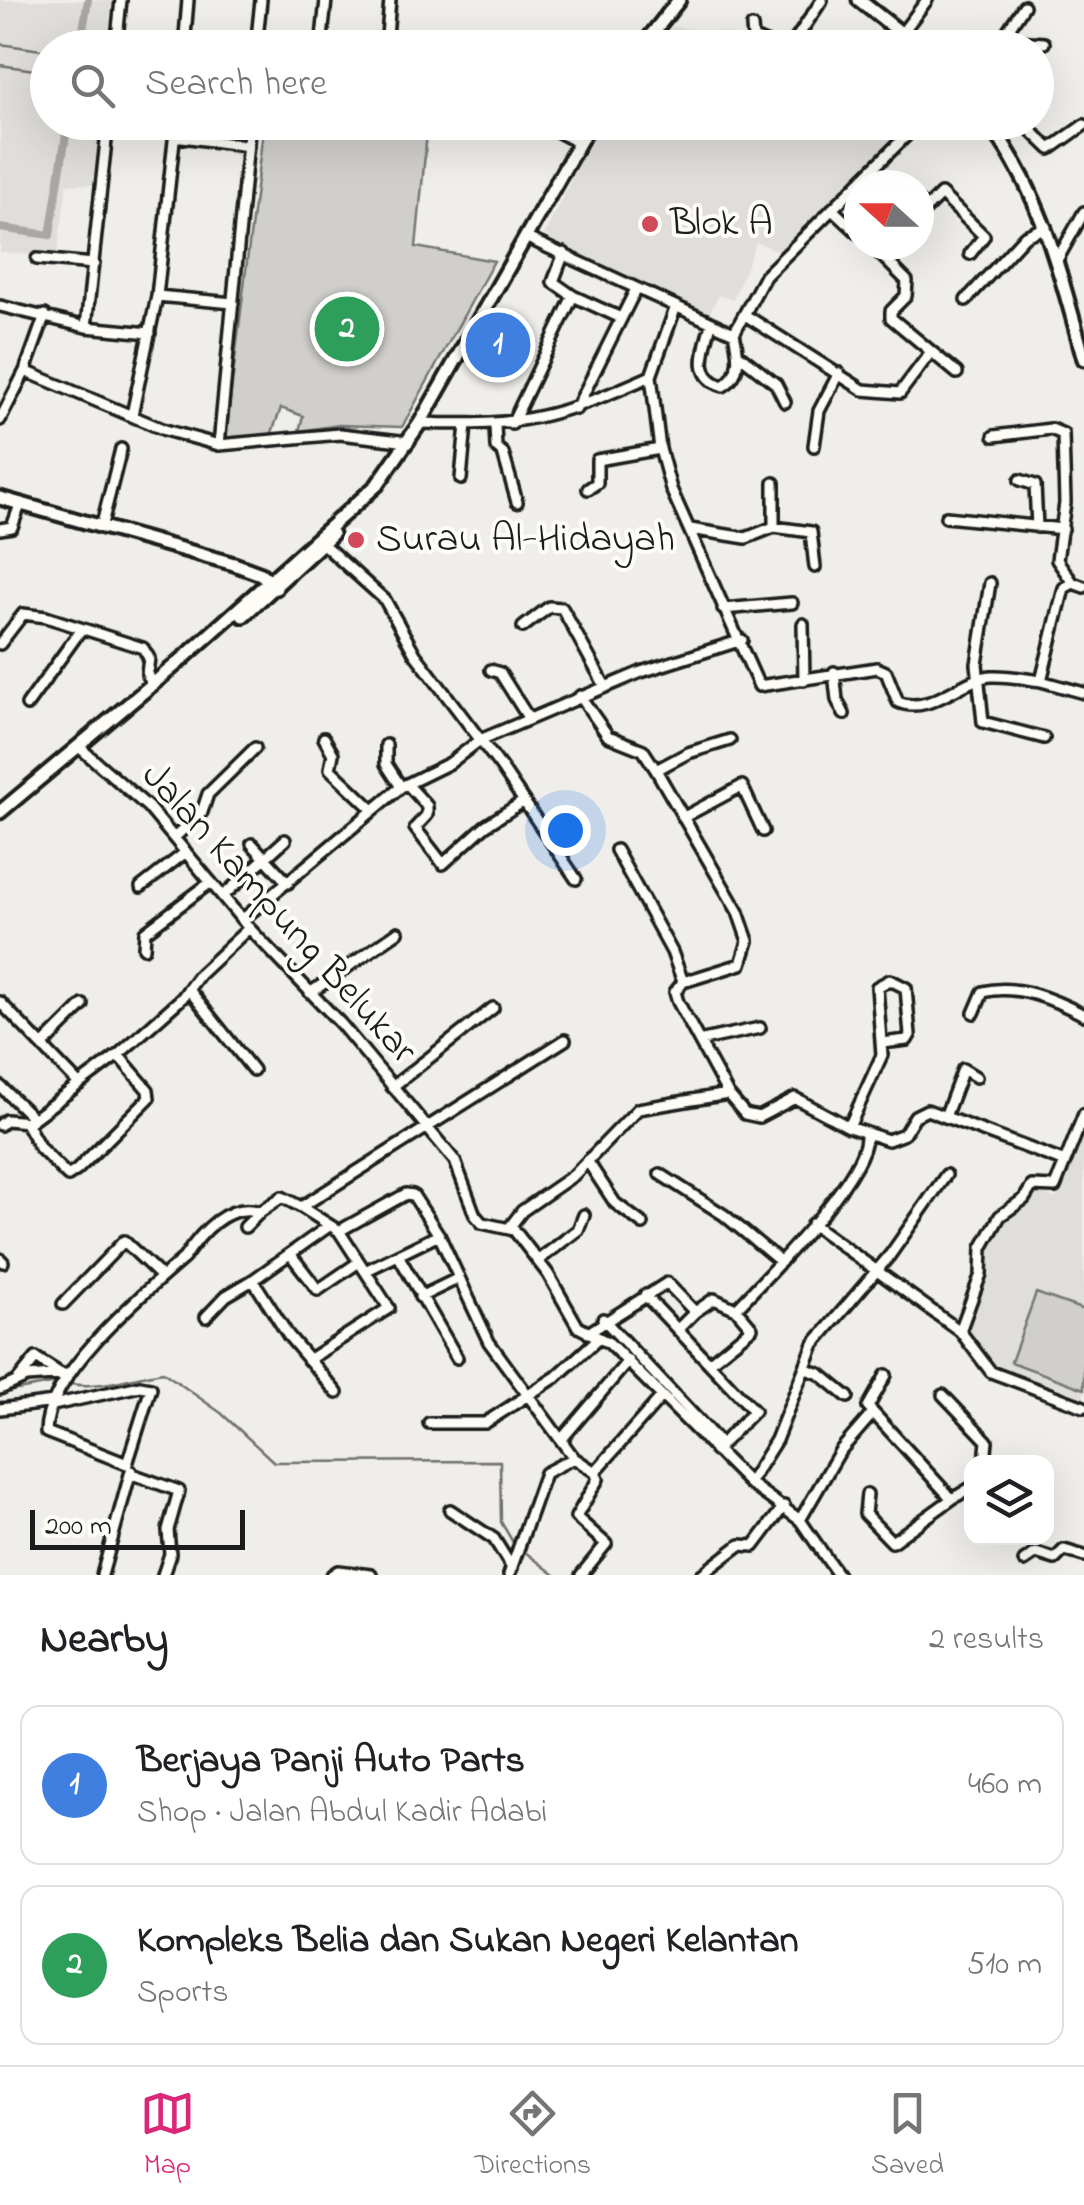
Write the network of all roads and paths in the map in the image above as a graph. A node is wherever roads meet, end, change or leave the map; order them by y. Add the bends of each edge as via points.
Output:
1 (121, 0) edge
2 (188, 0) edge
3 (260, 0) edge
4 (326, 0) edge
5 (390, 0) edge
6 (670, 0) edge
7 (679, 0) edge
8 (822, 0) edge
9 (859, 0) edge
10 (927, 0) edge
11 (874, 5) edge
12 (1024, 6) dead end
13 (118, 30) edge
14 (186, 30) edge
15 (258, 30) edge
16 (323, 30) edge
17 (388, 30) edge
18 (652, 30) edge
19 (655, 30) edge
20 (802, 30) edge
21 (900, 30) edge
22 (904, 30) edge
23 (1008, 30) edge
24 (1084, 124) edge
25 (106, 140) edge
26 (174, 140) edge
27 (204, 140) edge
28 (248, 140) edge
29 (573, 140) edge
30 (580, 140) edge
31 (903, 140) edge
32 (1003, 140) edge
33 (1041, 140) edge
34 (578, 143) junction
35 (248, 146) junction
36 (934, 199) edge
37 (832, 209) junction
38 (1084, 212) edge
39 (844, 220) edge
40 (1046, 227) junction
41 (525, 238) junction
42 (564, 253) junction
43 (970, 254) dead end
44 (37, 259) dead end
45 (887, 260) edge
46 (1057, 260) junction
47 (94, 264) junction
48 (635, 291) junction
49 (157, 296) junction
50 (574, 296) junction
51 (966, 300) dead end
52 (233, 303) junction
53 (0, 306) edge
54 (675, 309) junction
55 (45, 314) junction
56 (746, 315) junction
57 (620, 318) junction
58 (711, 324) junction
59 (86, 327) junction
60 (150, 333) junction
61 (734, 333) junction
62 (1081, 339) edge
63 (930, 353) junction
64 (738, 355) junction
65 (1084, 359) edge
66 (25, 371) junction
67 (839, 373) junction
68 (957, 374) dead end
69 (651, 376) junction
70 (785, 402) dead end
71 (576, 409) junction
72 (132, 415) junction
73 (0, 420) edge
74 (420, 423) junction
75 (466, 424) junction
76 (512, 424) junction
77 (494, 425) junction
78 (994, 436) dead end
79 (409, 442) junction
80 (219, 445) junction
81 (814, 446) dead end
82 (660, 448) junction
83 (121, 449) dead end
84 (461, 480) dead end
85 (1020, 480) dead end
86 (774, 483) dead end
87 (588, 490) dead end
88 (0, 498) edge
89 (517, 502) dead end
90 (20, 505) junction
91 (946, 517) dead end
92 (345, 518) junction
93 (774, 527) junction
94 (1037, 527) junction
95 (100, 528) junction
96 (0, 529) edge
97 (690, 529) junction
98 (1063, 529) junction
99 (324, 545) junction
100 (816, 567) dead end
101 (990, 583) dead end
102 (1079, 585) edge
103 (271, 586) junction
104 (792, 603) dead end
105 (723, 610) junction
106 (803, 624) dead end
107 (523, 627) dead end
108 (80, 631) junction
109 (742, 640) junction
110 (0, 644) edge
111 (492, 670) dead end
112 (834, 672) junction
113 (804, 680) junction
114 (977, 680) junction
115 (1040, 681) junction
116 (153, 685) junction
117 (605, 686) junction
118 (1084, 693) edge
119 (580, 696) junction
120 (26, 705) dead end
121 (844, 714) dead end
122 (529, 719) junction
123 (324, 738) dead end
124 (1044, 738) dead end
125 (480, 740) junction
126 (730, 740) dead end
127 (386, 745) dead end
128 (79, 747) junction
129 (255, 748) dead end
130 (656, 770) junction
131 (404, 786) junction
132 (524, 801) junction
133 (373, 810) junction
134 (0, 812) edge
135 (686, 816) junction
136 (763, 831) dead end
137 (174, 838) junction
138 (285, 840) dead end
139 (252, 844) dead end
140 (616, 850) dead end
141 (186, 852) junction
142 (264, 858) junction
143 (576, 879) dead end
144 (212, 882) junction
145 (288, 883) junction
146 (141, 887) dead end
147 (223, 896) junction
148 (246, 924) junction
149 (398, 932) dead end
150 (144, 948) dead end
151 (683, 982) junction
152 (190, 991) junction
153 (310, 993) junction
154 (0, 1002) edge
155 (83, 1005) dead end
156 (492, 1008) dead end
157 (974, 1013) dead end
158 (1084, 1015) edge
159 (760, 1028) dead end
160 (565, 1040) dead end
161 (702, 1040) junction
162 (44, 1044) junction
163 (882, 1044) junction
164 (118, 1056) junction
165 (253, 1070) dead end
166 (976, 1078) dead end
167 (78, 1083) junction
168 (0, 1086) edge
169 (392, 1087) junction
170 (728, 1094) junction
171 (1084, 1114) edge
172 (945, 1117) junction
173 (30, 1121) junction
174 (0, 1125) edge
175 (424, 1128) junction
176 (849, 1128) junction
177 (866, 1136) junction
178 (588, 1162) junction
179 (1065, 1162) junction
180 (660, 1174) dead end
181 (946, 1174) dead end
182 (301, 1207) junction
183 (260, 1212) junction
184 (584, 1215) dead end
185 (643, 1224) dead end
186 (812, 1224) junction
187 (246, 1228) dead end
188 (334, 1228) junction
189 (508, 1228) junction
190 (439, 1236) junction
191 (291, 1255) junction
192 (398, 1255) junction
193 (537, 1262) junction
194 (781, 1262) junction
195 (362, 1266) junction
196 (876, 1269) junction
197 (162, 1277) junction
198 (458, 1279) junction
199 (253, 1280) junction
200 (644, 1295) junction
201 (420, 1297) junction
202 (63, 1304) dead end
203 (736, 1310) junction
204 (695, 1312) junction
205 (206, 1317) dead end
206 (604, 1319) junction
207 (678, 1330) junction
208 (960, 1330) junction
209 (588, 1333) junction
210 (599, 1338) junction
211 (457, 1358) dead end
212 (308, 1360) junction
213 (628, 1361) junction
214 (710, 1362) junction
215 (806, 1369) junction
216 (64, 1375) junction
217 (886, 1375) dead end
218 (17, 1382) junction
219 (0, 1390) edge
220 (337, 1393) dead end
221 (527, 1396) junction
222 (662, 1396) junction
223 (944, 1396) dead end
224 (848, 1397) dead end
225 (54, 1402) junction
226 (1084, 1407) edge
227 (0, 1409) edge
228 (873, 1412) junction
229 (429, 1423) dead end
230 (560, 1440) junction
231 (718, 1448) junction
232 (985, 1455) edge
233 (574, 1458) junction
234 (130, 1469) junction
235 (595, 1472) junction
236 (750, 1483) junction
237 (964, 1491) edge
238 (866, 1494) dead end
239 (952, 1499) junction
240 (784, 1506) junction
241 (450, 1510) dead end
242 (800, 1520) junction
243 (1084, 1556) edge
244 (1024, 1560) dead end
245 (512, 1567) edge
246 (102, 1575) edge
247 (164, 1575) edge
248 (332, 1575) edge
249 (371, 1575) edge
250 (581, 1575) edge
251 (702, 1575) edge
252 (838, 1575) edge

1 - 13 street
2 - 14 street
3 - 15 street
4 - 16 street
5 - 17 street
6 - 18 main road
7 - 19 main road
8 - 20 street
9 - 11 main road
10 - 22 street
11 - 21 main road
12 - 23 street
24 - 33 street via 1050,148
25 - 47 street
26 - 49 street
27 - 35 street
28 - 35 street
29 - 34 street
30 - 34 main road
31 - 37 street
32 - 40 main road
34 - 41 main road
35 - 52 street
36 - 43 street via 950,198 983,233
37 - 39 street
37 - 56 street via 765,276
38 - 46 street
40 - 46 main road
40 - 51 street via 1025,236
41 - 42 street
41 - 74 main road
42 - 48 street
42 - 50 street via 553,282
44 - 47 street
45 - 63 street via 908,287 890,316
46 - 62 main road
47 - 59 street
48 - 54 street
48 - 57 street
49 - 52 street
49 - 60 street
50 - 57 street
50 - 76 street
52 - 80 street
53 - 55 street
54 - 58 street
54 - 69 street
55 - 59 street
55 - 66 street
56 - 61 street
56 - 67 street
57 - 71 street
58 - 61 street
58 - 64 street via 703,362 708,379 729,384
59 - 60 street
60 - 72 street
61 - 64 street
62 - 65 main road
63 - 67 street via 897,394 865,391
63 - 68 street
64 - 70 street via 776,384
66 - 72 street
66 - 73 street
67 - 81 street via 819,411
69 - 71 street
69 - 82 street
71 - 76 street
72 - 80 street
74 - 75 street
74 - 79 main road
75 - 77 street
75 - 84 street
76 - 77 street
77 - 89 street
78 - 98 street via 1051,429 1063,434
79 - 80 street via 340,434
79 - 92 main road
82 - 87 street via 597,460 597,483
82 - 97 street
83 - 95 street
85 - 94 street via 1036,485
86 - 93 street
88 - 90 main road
90 - 95 main road
90 - 96 street via 12,527
91 - 94 street
92 - 99 main road
92 - 103 main road
93 - 97 street via 746,538
93 - 100 street via 812,533
94 - 98 street
95 - 103 main road via 222,563
97 - 105 street
98 - 102 street via 1057,560
99 - 103 main road
99 - 125 street via 384,600
101 - 114 street
102 - 115 street via 1064,588
103 - 116 main road
104 - 105 street
105 - 109 street
106 - 113 street
107 - 117 street via 549,608 562,608
108 - 110 street via 23,614
108 - 116 street via 143,648
108 - 120 street
109 - 113 street via 759,686
109 - 117 street
111 - 122 street via 500,672
112 - 113 street
112 - 114 street via 882,668 905,706
112 - 121 street
114 - 115 street
114 - 124 street via 983,722
115 - 118 street
116 - 128 main road
117 - 119 street
119 - 122 street
119 - 130 street via 608,736 643,750
122 - 125 street
123 - 133 street via 333,754 330,770
125 - 131 street
125 - 132 street
126 - 130 street
127 - 131 street via 386,764
128 - 134 main road
128 - 137 street, Jalan Kampung Belukar
129 - 137 street
130 - 135 street
131 - 132 street via 428,806 416,832 443,864
131 - 133 street
132 - 143 street
133 - 145 street
135 - 136 street via 744,786
135 - 151 street via 748,940 738,966
137 - 141 street, Jalan Kampung Belukar
138 - 142 street
139 - 142 street
140 - 151 street
141 - 144 street, Jalan Kampung Belukar
141 - 146 street
142 - 145 street
142 - 147 street
144 - 147 street, Jalan Kampung Belukar
144 - 150 street via 144,932
145 - 148 street
147 - 148 street, Jalan Kampung Belukar
148 - 152 street
148 - 153 street, Jalan Kampung Belukar
149 - 153 street
151 - 161 street via 676,996
152 - 164 street
152 - 165 street
153 - 169 street, Jalan Kampung Belukar
154 - 162 street
155 - 162 street
156 - 169 street
157 - 158 street via 983,992 993,990 1041,996
159 - 161 street
160 - 175 street
161 - 170 street
162 - 167 street
163 - 163 street via 877,987 890,980 906,988 910,1035
163 - 176 street
164 - 167 street
164 - 173 street via 149,1098 77,1170 68,1176 40,1148
166 - 172 street via 963,1069
167 - 173 street
168 - 173 street
169 - 175 street, Jalan Kampung Belukar
170 - 176 street via 753,1118 794,1098
170 - 178 street via 638,1109
171 - 179 street
172 - 177 street via 920,1112 899,1137
172 - 179 street
173 - 174 street
175 - 182 street
175 - 189 street, Jalan Kampung Belukar via 455,1161 475,1216
176 - 177 street
177 - 186 street via 866,1150
178 - 185 street via 614,1203
178 - 189 street
179 - 208 street via 1053,1189 1032,1186 997,1220 980,1252 981,1274
180 - 194 street via 724,1214
181 - 196 street
182 - 183 street via 282,1197
182 - 188 street
183 - 187 street
183 - 197 street via 231,1212
184 - 193 street via 578,1230
186 - 194 street
186 - 196 street
188 - 190 street via 406,1194
188 - 191 street
188 - 195 street
189 - 193 street
190 - 192 street
190 - 198 street
191 - 195 street via 318,1290
191 - 199 street
192 - 195 street
192 - 201 street
193 - 209 street
194 - 203 street
195 - 212 street via 389,1308
196 - 208 street
196 - 215 street via 814,1344
197 - 202 street via 124,1241
197 - 216 street
198 - 201 street
198 - 221 street via 489,1342
199 - 205 street
199 - 212 street
200 - 204 street via 667,1283
200 - 206 street
200 - 207 street
201 - 211 street
203 - 204 street via 714,1299
203 - 214 street via 752,1328
204 - 207 street
206 - 209 street
206 - 231 street
207 - 214 street
208 - 226 street via 991,1372
209 - 210 street
210 - 213 street
210 - 221 street
212 - 220 street
213 - 222 street
213 - 230 street
214 - 231 street via 754,1411
215 - 224 street
215 - 236 street
216 - 218 street
216 - 218 street via 36,1358
216 - 225 street
217 - 228 street via 867,1404
218 - 219 street
221 - 229 street via 485,1423
221 - 230 street
222 - 231 street
222 - 235 street
223 - 232 street via 984,1436
225 - 227 street
225 - 234 street via 48,1434
225 - 234 street via 151,1388
228 - 239 street
228 - 242 street via 840,1450
230 - 233 street
231 - 236 street
233 - 235 street
233 - 245 street via 545,1473
234 - 246 street
234 - 247 street via 180,1494
235 - 250 street via 598,1478 576,1516 606,1544
236 - 240 street
237 - 239 street
238 - 239 street via 865,1514 892,1542
240 - 242 street
240 - 251 street via 754,1546 740,1544
241 - 245 street via 494,1539
242 - 252 street
243 - 244 street via 1064,1550 1055,1559 1036,1552
248 - 249 street

